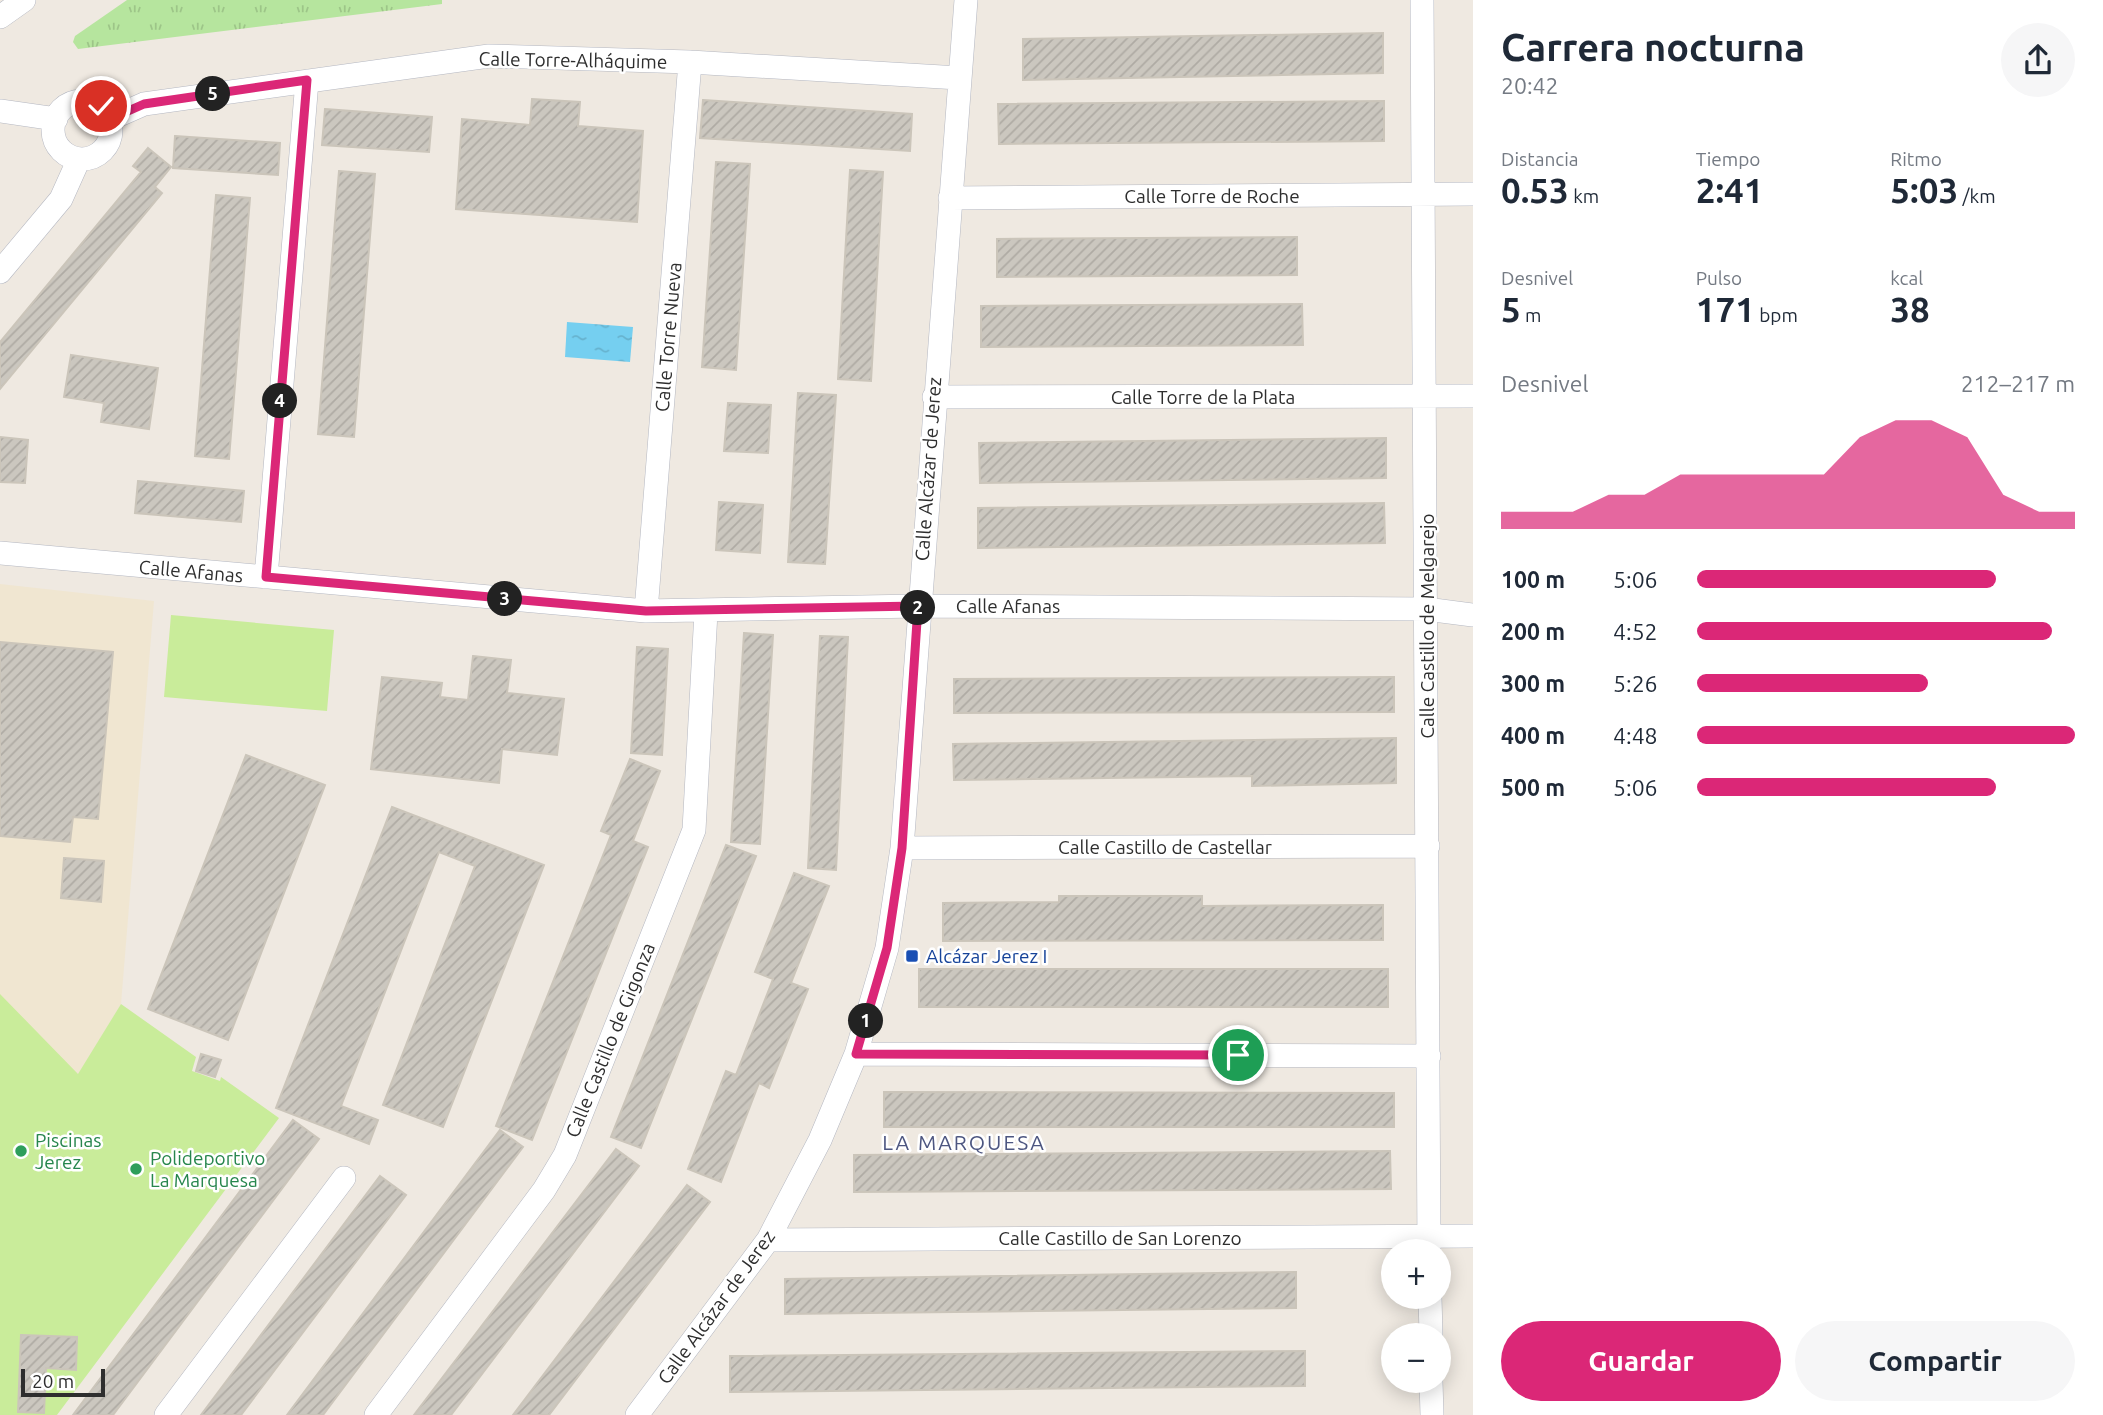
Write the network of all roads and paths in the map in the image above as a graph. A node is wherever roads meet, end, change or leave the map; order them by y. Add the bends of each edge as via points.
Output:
1 (24, 0) edge
2 (966, 0) edge
3 (1422, 0) edge
4 (0, 17) edge
5 (690, 62) junction
6 (959, 78) junction
7 (307, 80) junction
8 (0, 111) edge
9 (56, 118) junction
10 (110, 119) junction
11 (79, 159) junction
12 (1423, 194) junction
13 (1473, 194) edge
14 (950, 198) junction
15 (0, 272) edge
16 (1473, 396) edge
17 (934, 397) junction
18 (1425, 397) junction
19 (0, 553) edge
20 (266, 577) junction
21 (918, 606) junction
22 (1426, 609) junction
23 (646, 611) junction
24 (706, 612) junction
25 (1473, 615) edge
26 (1428, 846) junction
27 (902, 848) junction
28 (856, 1054) junction
29 (1429, 1056) junction
30 (344, 1178) dead end
31 (1473, 1236) edge
32 (1429, 1239) edge
33 (768, 1240) junction
34 (1451, 1240) edge
35 (1381, 1244) edge
36 (1431, 1393) edge
37 (647, 1412) edge
38 (166, 1415) edge
39 (376, 1415) edge
40 (1432, 1415) edge

1 - 4 street
2 - 6 street, Calle Alcázar de Jerez
3 - 12 street, Calle Castillo de Melgarejo
5 - 6 street, Calle Torre-Alháquime
5 - 7 street, Calle Torre-Alháquime via 489,56
5 - 23 street, Calle Torre Nueva
6 - 14 street, Calle Alcázar de Jerez
7 - 10 street, Calle Torre-Alháquime via 144,104
7 - 20 street
8 - 9 street
9 - 10 street via 64,106 82,100 101,106
9 - 11 street via 55,141
10 - 11 street via 112,132 104,150
11 - 15 street via 61,198
12 - 13 street, Calle Torre de Roche
12 - 14 street, Calle Torre de Roche
12 - 18 street, Calle Castillo de Melgarejo
14 - 17 street, Calle Alcázar de Jerez
16 - 18 street, Calle Torre de la Plata
17 - 18 street, Calle Torre de la Plata
17 - 21 street, Calle Alcázar de Jerez
18 - 22 street, Calle Castillo de Melgarejo
19 - 20 street, Calle Afanas
20 - 23 street, Calle Afanas
21 - 22 street, Calle Afanas
21 - 24 street, Calle Afanas
21 - 27 street, Calle Alcázar de Jerez
22 - 25 street, Calle Afanas
22 - 26 street, Calle Castillo de Melgarejo
23 - 24 street, Calle Afanas
24 - 39 street, Calle Castillo de Gigonza via 694,830 565,1155 544,1190
26 - 27 street, Calle Castillo de Castellar
26 - 29 street, Calle Castillo de Melgarejo
27 - 28 street, Calle Alcázar de Jerez via 887,948
28 - 29 street
28 - 33 street, Calle Alcázar de Jerez via 820,1140
29 - 32 street, Calle Castillo de Melgarejo
30 - 38 street
31 - 34 street, Calle Castillo de San Lorenzo
33 - 35 street, Calle Castillo de San Lorenzo
33 - 37 street, Calle Alcázar de Jerez
36 - 40 street

